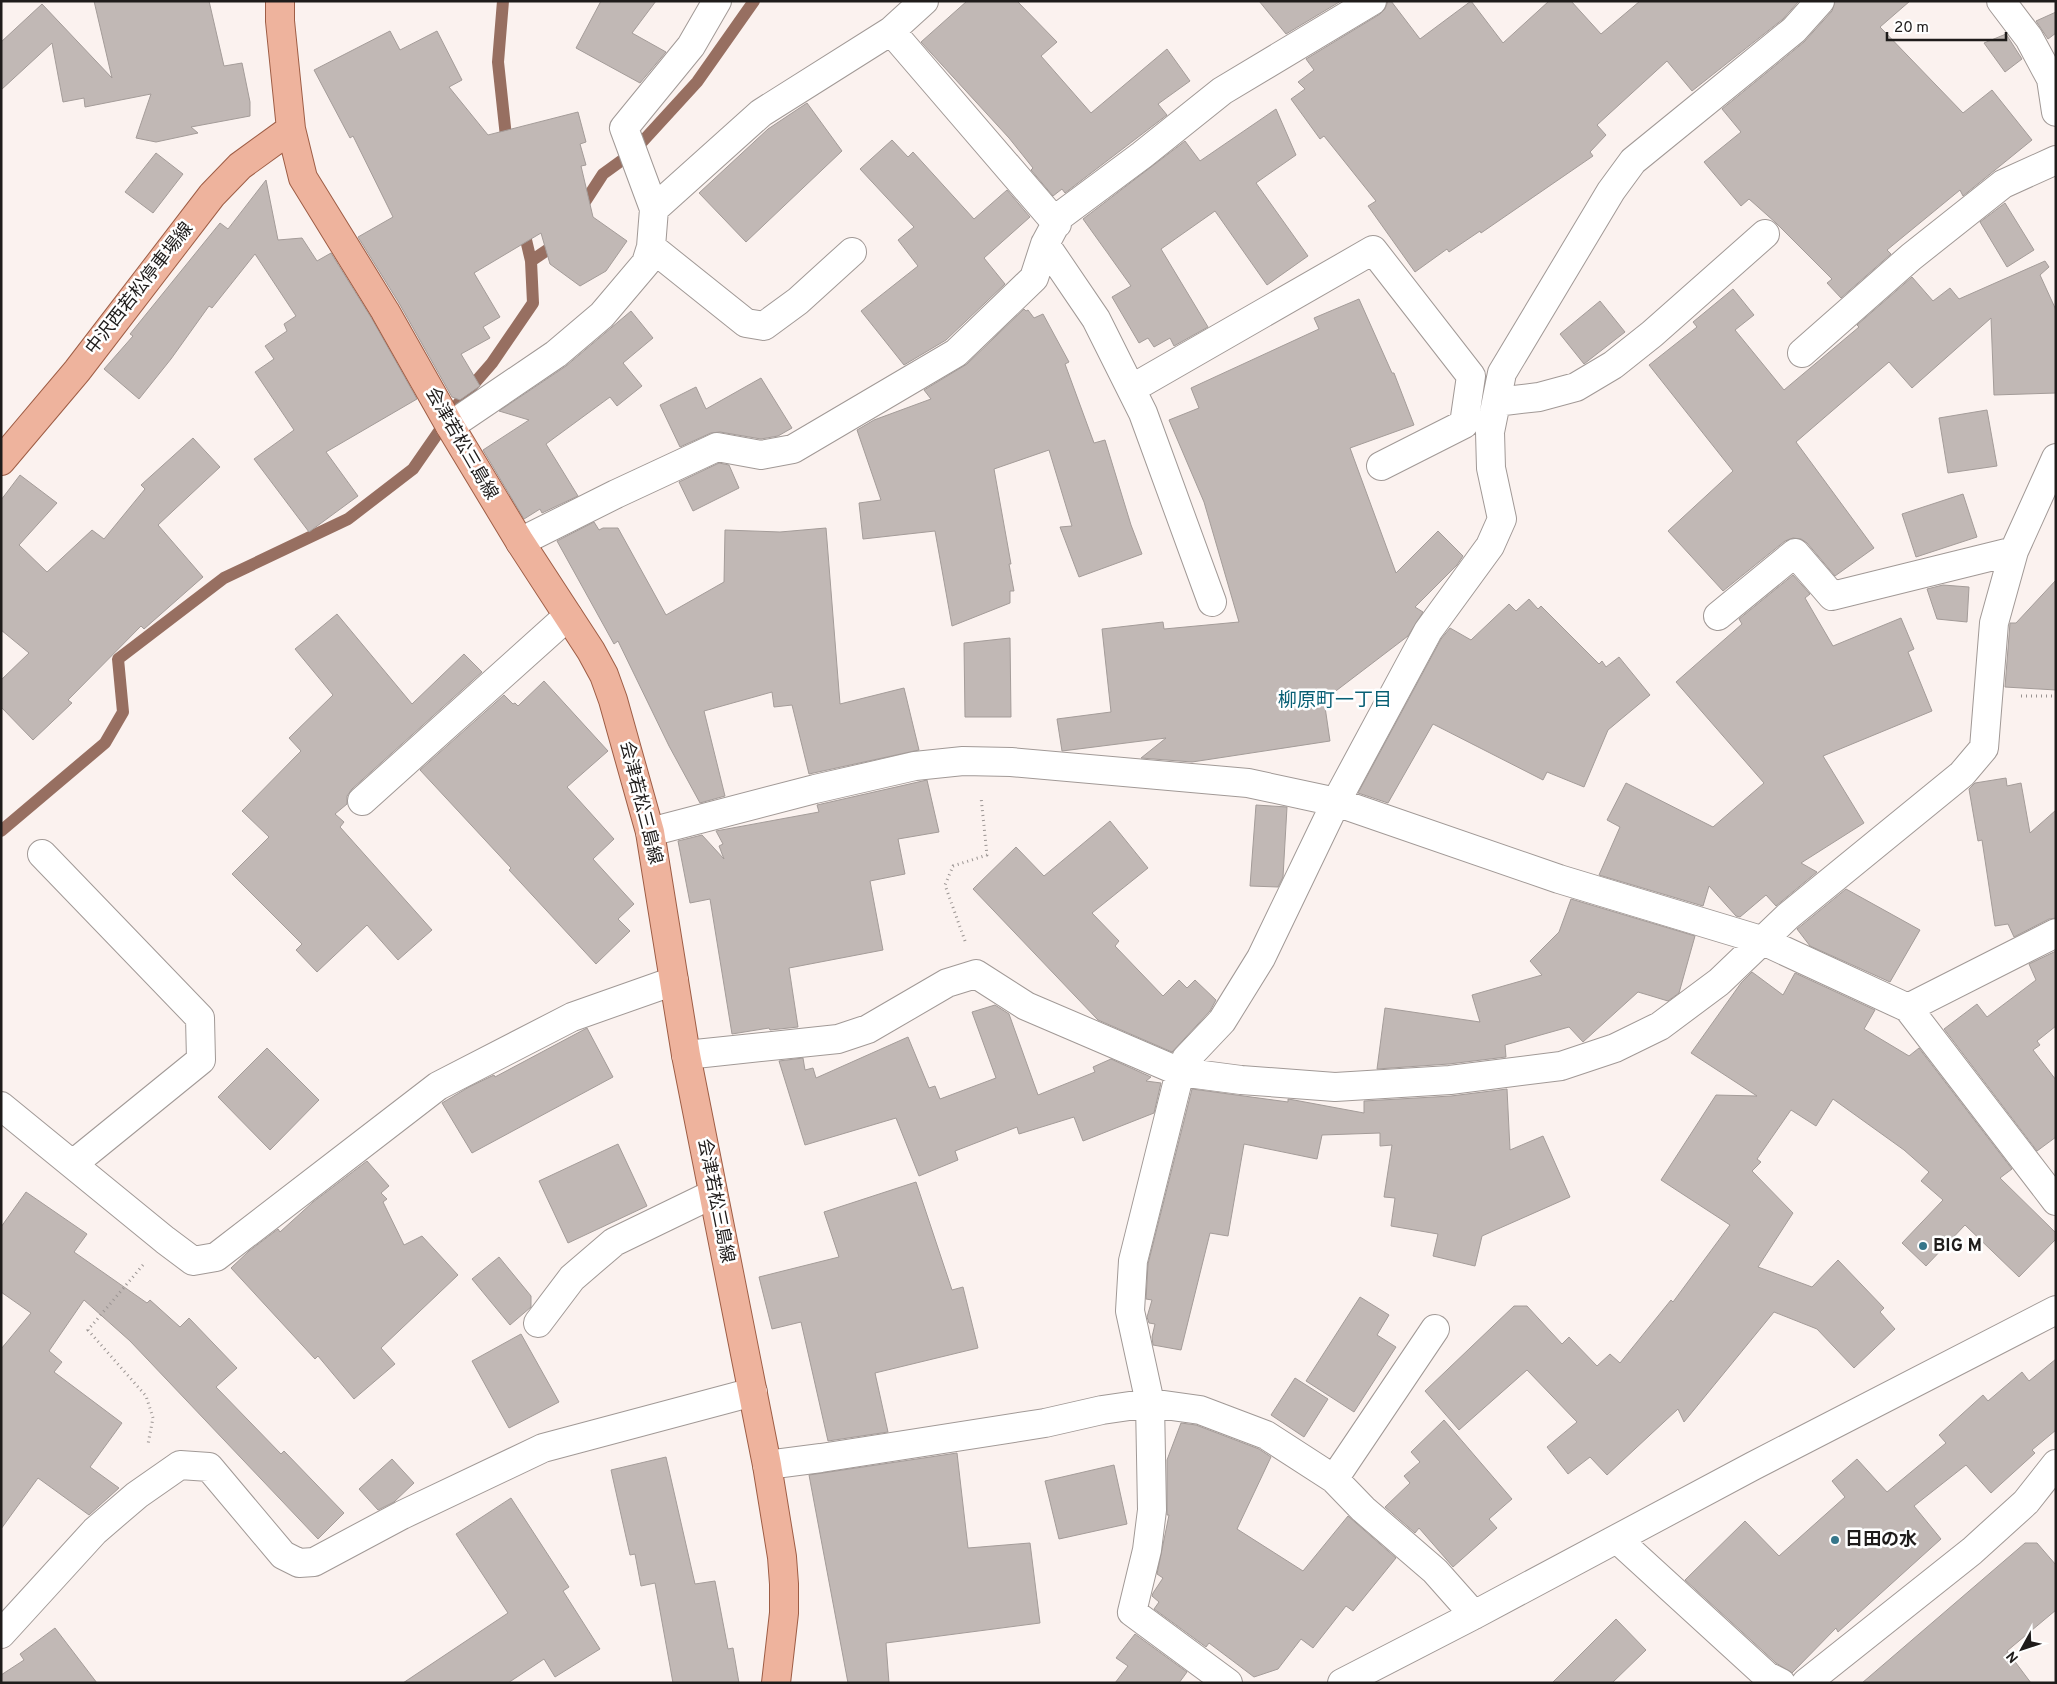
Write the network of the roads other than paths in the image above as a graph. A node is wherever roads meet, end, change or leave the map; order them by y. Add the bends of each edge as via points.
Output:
1 (280, 1) edge
2 (717, 1) edge
3 (924, 1) edge
4 (1372, 1) edge
5 (1820, 1) edge
6 (2001, 1) edge
7 (891, 30) junction
8 (2056, 112) edge
9 (291, 129) junction
10 (2056, 160) edge
11 (654, 209) junction
12 (1051, 234) junction
13 (1765, 234) dead end
14 (652, 247) junction
15 (852, 252) dead end
16 (1802, 353) dead end
17 (1471, 376) junction
18 (1131, 389) junction
19 (1498, 391) junction
20 (450, 426) junction
21 (2056, 458) edge
22 (1, 461) edge
23 (1381, 466) dead end
24 (520, 542) junction
25 (2014, 551) junction
26 (1212, 602) dead end
27 (568, 616) junction
28 (1718, 616) dead end
29 (362, 802) dead end
30 (1336, 802) junction
31 (650, 832) junction
32 (42, 854) dead end
33 (2056, 933) edge
34 (1762, 940) junction
35 (674, 981) junction
36 (1908, 1008) junction
37 (686, 1055) junction
38 (1180, 1072) junction
39 (1, 1106) edge
40 (73, 1164) junction
41 (713, 1194) junction
42 (2056, 1201) edge
43 (2056, 1310) edge
44 (538, 1323) dead end
45 (1435, 1329) dead end
46 (753, 1392) junction
47 (1150, 1404) junction
48 (2056, 1464) edge
49 (767, 1465) junction
50 (1334, 1480) junction
51 (1617, 1539) junction
52 (1474, 1615) junction
53 (1, 1634) edge
54 (776, 1683) edge
55 (1228, 1683) edge
56 (1342, 1683) edge
57 (1781, 1683) edge
58 (1806, 1683) edge

1 - 9 main road, 会津若松三島線
2 - 11 street via 691,46 624,128
3 - 7 street
4 - 12 street via 1222,91 1060,216
5 - 19 street via 1794,30 1633,161 1601,208 1502,373
6 - 8 street via 2029,38 2052,78
7 - 11 street via 761,113
7 - 12 street
9 - 20 main road, 会津若松三島線 via 302,178 385,311
9 - 22 main road, 中沢西若松停車場線 via 240,166 212,195 77,372
10 - 16 street via 2003,184 1911,257
11 - 14 street
12 - 18 street
12 - 24 street via 1034,278 956,353 793,449 761,455 717,448
13 - 19 street via 1652,334 1613,365 1576,387 1539,397
14 - 15 street via 746,323 764,326 798,301
14 - 20 street via 646,263 602,315 556,354
17 - 18 street via 1373,250
17 - 19 street
17 - 23 street via 1464,424
18 - 26 street via 1143,413
19 - 30 street via 1490,432 1490,468 1502,519 1490,546 1428,631
20 - 24 main road, 会津若松三島線
21 - 25 street
24 - 27 main road, 会津若松三島線
25 - 28 street via 1832,596 1795,553
25 - 34 street via 1994,623 1984,748 1962,774
27 - 29 street
27 - 31 main road, 会津若松三島線 via 604,675
30 - 31 street via 1248,783 1011,762 977,762 915,766
30 - 34 street via 1559,879
30 - 38 street via 1261,958 1222,1021 1186,1059
31 - 35 main road, 会津若松三島線
32 - 40 street via 200,1018 201,1060
33 - 36 street
34 - 36 street
34 - 38 street via 1719,982 1660,1026 1615,1048 1561,1066 1450,1080 1334,1087
35 - 37 main road, 会津若松三島線
35 - 40 street via 572,1017 438,1086 216,1257 193,1261
36 - 42 street
37 - 38 street via 838,1039 868,1029 947,983 976,974 1026,1006
37 - 41 main road, 会津若松三島線
38 - 47 street via 1133,1261 1130,1311
39 - 40 street
41 - 44 street via 614,1242 572,1278
41 - 46 main road, 会津若松三島線
43 - 51 street
45 - 50 street
46 - 49 main road, 会津若松三島線
46 - 53 street via 543,1448 402,1515 314,1562 299,1562 283,1555 209,1467 180,1465 95,1531
47 - 49 street
47 - 50 street via 1200,1410 1266,1435
47 - 55 street via 1152,1510 1147,1550 1132,1612
48 - 58 street via 2026,1502 1972,1551
49 - 54 main road, 会津若松三島線 via 784,1584
50 - 52 street via 1435,1571
51 - 52 street
51 - 57 street via 1767,1676
52 - 56 street

